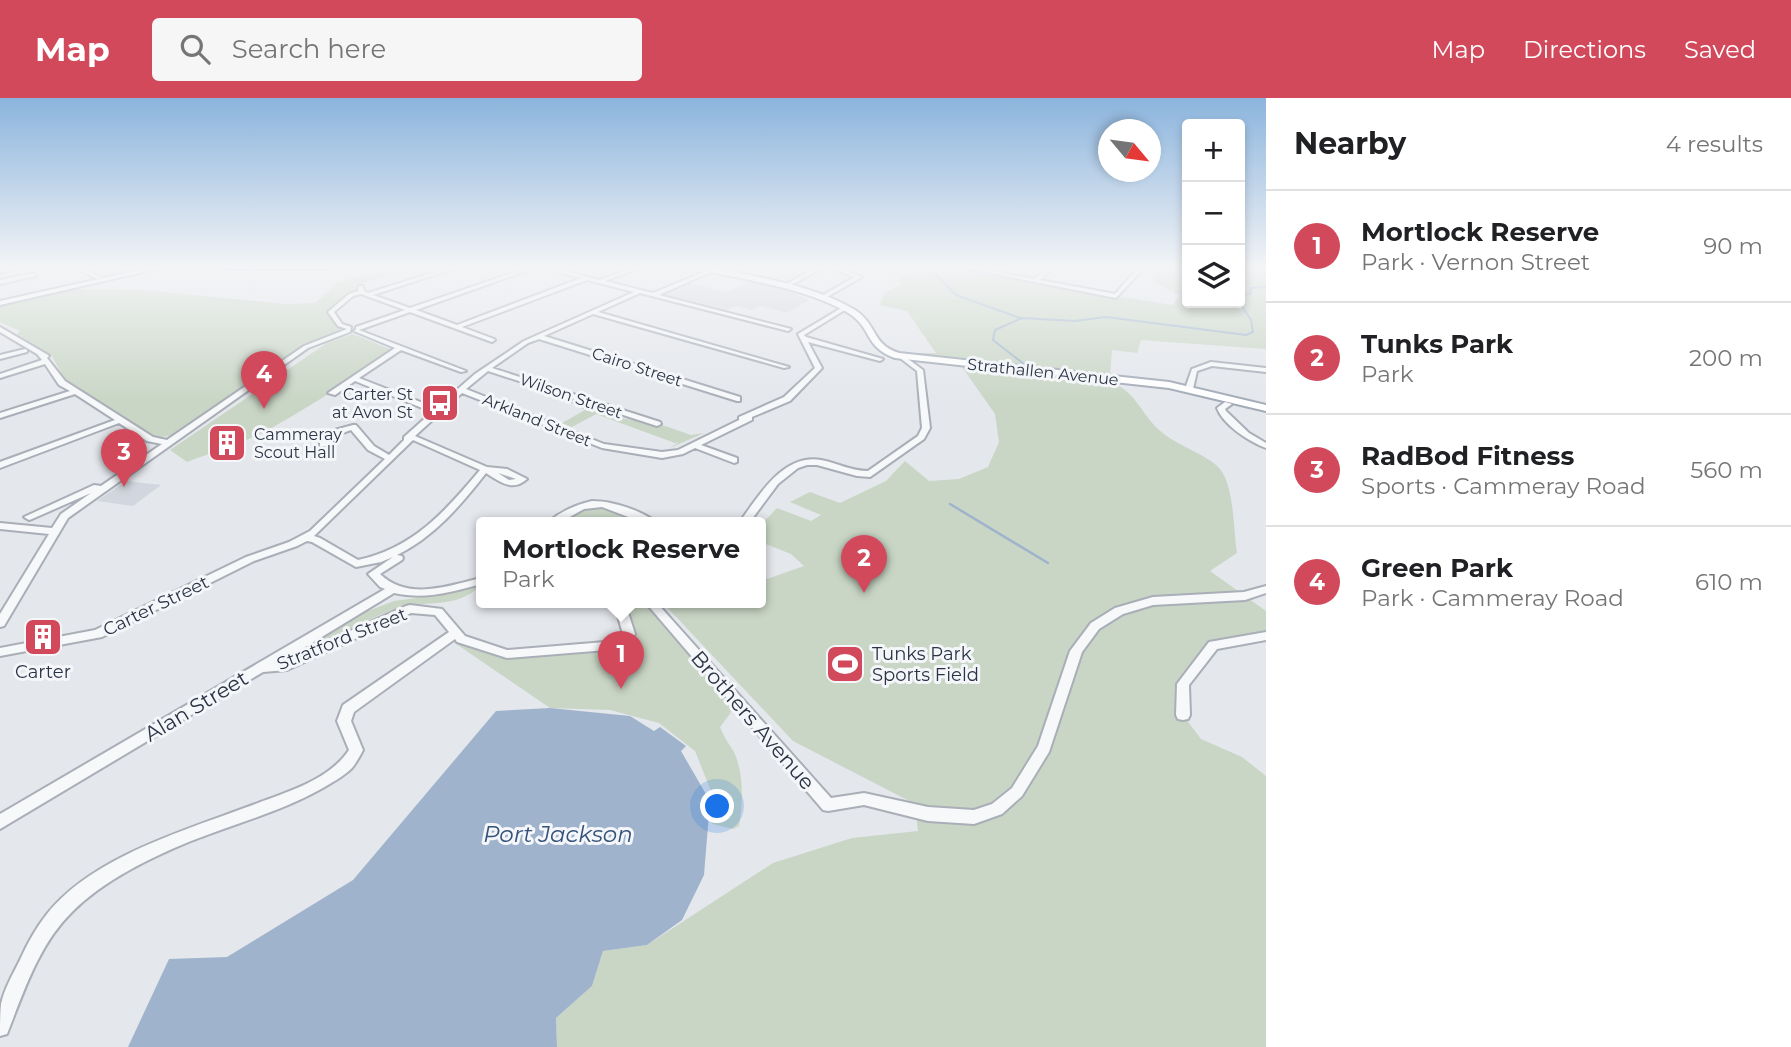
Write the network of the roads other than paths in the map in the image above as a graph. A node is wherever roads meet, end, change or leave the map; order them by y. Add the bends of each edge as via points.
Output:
1 (332, 311) edge
2 (408, 311) edge
3 (416, 311) edge
4 (498, 311) edge
5 (718, 311) edge
6 (841, 311) edge
7 (848, 311) edge
8 (849, 311) edge
9 (592, 312) joint
10 (459, 326) junction
11 (0, 329) edge
12 (788, 329) dead end
13 (353, 330) junction
14 (13, 336) junction
15 (537, 336) junction
16 (804, 337) junction
17 (0, 339) edge
18 (492, 340) dead end
19 (877, 345) junction
20 (401, 347) junction
21 (25, 351) dead end
22 (40, 353) junction
23 (0, 357) edge
24 (880, 359) dead end
25 (47, 361) junction
26 (917, 362) junction
27 (786, 367) dead end
28 (486, 368) junction
29 (1266, 370) edge
30 (463, 371) dead end
31 (0, 376) edge
32 (58, 378) junction
33 (356, 379) junction
34 (1142, 383) junction
35 (1165, 388) junction
36 (1189, 389) junction
37 (462, 390) junction
38 (75, 392) junction
39 (332, 393) dead end
40 (1208, 395) junction
41 (737, 399) dead end
42 (1228, 404) junction
43 (1264, 408) edge
44 (105, 412) junction
45 (438, 412) junction
46 (0, 416) edge
47 (749, 418) junction
48 (116, 422) junction
49 (657, 424) dead end
50 (412, 437) junction
51 (170, 443) junction
52 (323, 444) dead end
53 (695, 445) junction
54 (1266, 446) edge
55 (161, 450) junction
56 (655, 452) junction
57 (387, 457) junction
58 (734, 460) dead end
59 (0, 465) edge
60 (119, 478) junction
61 (82, 494) junction
62 (93, 495) junction
63 (446, 516) junction
64 (29, 517) dead end
65 (563, 517) edge
66 (639, 517) edge
67 (749, 517) edge
68 (3, 529) edge
69 (53, 531) junction
70 (304, 537) junction
71 (476, 582) edge
72 (1266, 589) edge
73 (392, 590) junction
74 (621, 608) edge
75 (655, 608) edge
76 (0, 623) edge
77 (454, 634) junction
78 (1266, 636) edge
79 (0, 652) edge
80 (260, 668) junction
81 (1183, 715) dead end
82 (0, 822) edge
83 (0, 1027) edge

1 - 13 street via 340,325
2 - 13 street
3 - 10 street
4 - 10 street
5 - 12 street
6 - 16 street
7 - 19 main road via 874,326
8 - 19 main road via 867,324
9 - 15 street, Carter Street
9 - 27 street
10 - 18 street
11 - 14 street
13 - 20 street
13 - 51 street via 306,347
14 - 17 street
14 - 22 street
15 - 28 street, Carter Street
15 - 41 street, Cairo Street
16 - 24 street
16 - 47 street via 825,366 787,403
19 - 26 main road, Strathallen Avenue
20 - 30 street
20 - 33 street
21 - 23 street
22 - 25 street
22 - 32 street via 53,360
25 - 31 street
25 - 32 street
26 - 34 main road, Strathallen Avenue
26 - 67 street via 926,428 921,437 877,470 863,474 801,462 779,480
28 - 37 street, Carter Street
28 - 49 street, Wilson Street
29 - 36 street via 1215,364 1200,367 1193,373
32 - 38 street
33 - 39 street
33 - 45 street
34 - 35 main road, Strathallen Avenue
34 - 36 main road, Strathallen Avenue
35 - 36 main road
35 - 40 main road, Strathallen Avenue
36 - 40 main road
37 - 45 street, Carter Street
37 - 56 street, Arkland Street via 602,446
38 - 44 street
38 - 46 street
40 - 42 main road, Strathallen Avenue
40 - 43 main road, Strathallen Avenue
42 - 43 main road, Strathallen Avenue
42 - 54 street via 1222,412 1246,435
44 - 48 street
44 - 51 street via 149,439
45 - 50 street, Carter Street
47 - 53 street
47 - 56 street via 671,451
48 - 55 street
48 - 59 street
50 - 57 street, Carter Street
50 - 63 street via 485,469
50 - 70 street, Carter Street
51 - 55 street
52 - 57 street via 334,433 353,427
53 - 56 street via 670,455
53 - 58 street
55 - 60 street
57 - 70 street, Carter Street
60 - 61 street
60 - 62 street
61 - 62 street
61 - 64 street
62 - 69 street via 64,516
63 - 70 street via 430,532 390,555 356,564
63 - 73 street via 435,536 373,574
65 - 66 street via 593,501
68 - 69 street
69 - 76 street
70 - 79 street, Carter Street via 98,634
71 - 73 street via 424,593
72 - 75 street, Brothers Avenue via 1245,596 1153,601 1119,611 1096,626 1076,651 1044,748 1017,792 998,809 974,817 928,814 864,799 828,805
73 - 80 street, Alan Street
74 - 77 street via 629,634 619,645 520,656
77 - 80 street, Stratford Street via 438,612 411,609 283,667
77 - 83 street via 348,709 344,721 356,750 349,762 284,802 184,837 92,886 65,907 39,942
78 - 81 street via 1213,645 1183,684
80 - 82 street, Alan Street

